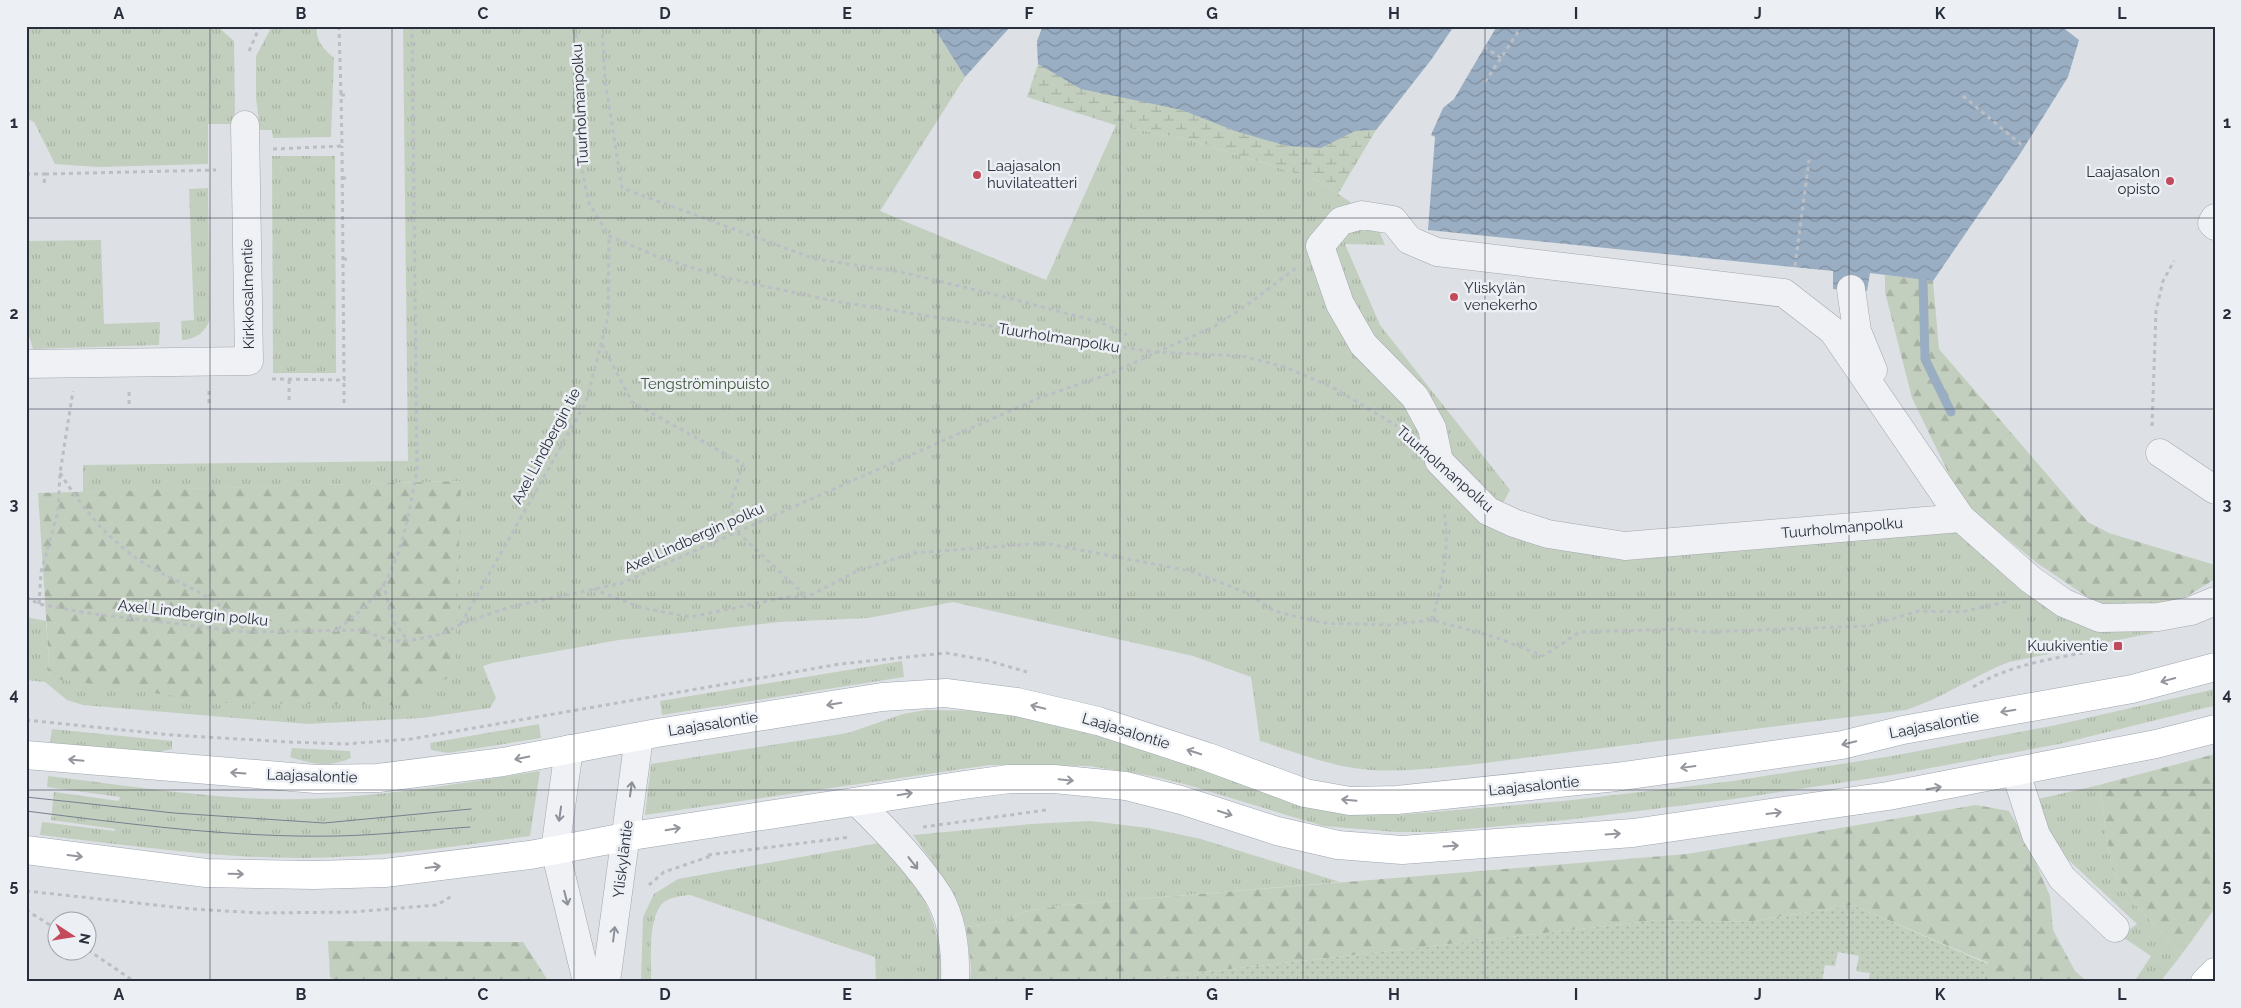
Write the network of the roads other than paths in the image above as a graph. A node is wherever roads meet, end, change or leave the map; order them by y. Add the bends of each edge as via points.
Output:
1 (245, 148) road end
2 (2215, 218) edge
3 (2215, 226) edge
4 (1851, 290) dead end
5 (26, 364) edge
6 (1892, 418) junction
7 (2160, 453) road end
8 (2215, 490) edge
9 (1961, 518) junction
10 (2215, 601) edge
11 (2215, 667) edge
12 (2215, 729) edge
13 (639, 737) junction
14 (569, 749) junction
15 (26, 755) edge
16 (2016, 773) junction
17 (857, 802) junction
18 (625, 837) junction
19 (26, 850) edge
20 (554, 850) junction
21 (2115, 928) dead end
22 (2215, 972) edge
23 (588, 982) edge
24 (606, 982) edge
25 (955, 982) edge
26 (2205, 982) edge

1 - 5 street, Kirkkosalmentie via 249,361
2 - 3 street via 2212,224
4 - 6 street via 1857,331
6 - 9 street
6 - 9 street, Tuurholmanpolku via 1833,331 1784,293 1437,252 1409,240 1393,220 1362,215 1341,221 1320,246 1340,304 1363,344 1415,397 1432,428 1439,461 1488,510 1514,524 1548,534 1625,546
7 - 8 street
9 - 10 street via 2030,579 2064,603 2100,618 2158,617 2191,611
11 -> 13 main road, Laajasalontie via 2132,689 1903,730 1842,745 1616,778 1397,800 1350,801 1305,793 1208,756 1098,721 972,695 918,693 882,697
12 - 16 main road
13 - 14 main road, Laajasalontie
18 -> 13 street, Yliskyläntie
14 -> 15 main road, Laajasalontie via 422,773 348,779 204,771
14 -> 20 street
17 -> 16 main road via 982,782 1054,779 1126,786 1182,800 1277,831 1338,845 1402,850 1633,833 1888,796
16 - 21 street via 2036,835 2062,878
18 -> 17 main road
17 -> 25 street via 888,832 938,896 951,930
18 - 20 main road
24 -> 18 street, Yliskyläntie
19 -> 20 main road via 206,873 314,876 385,872
20 -> 23 street
22 - 26 main road

